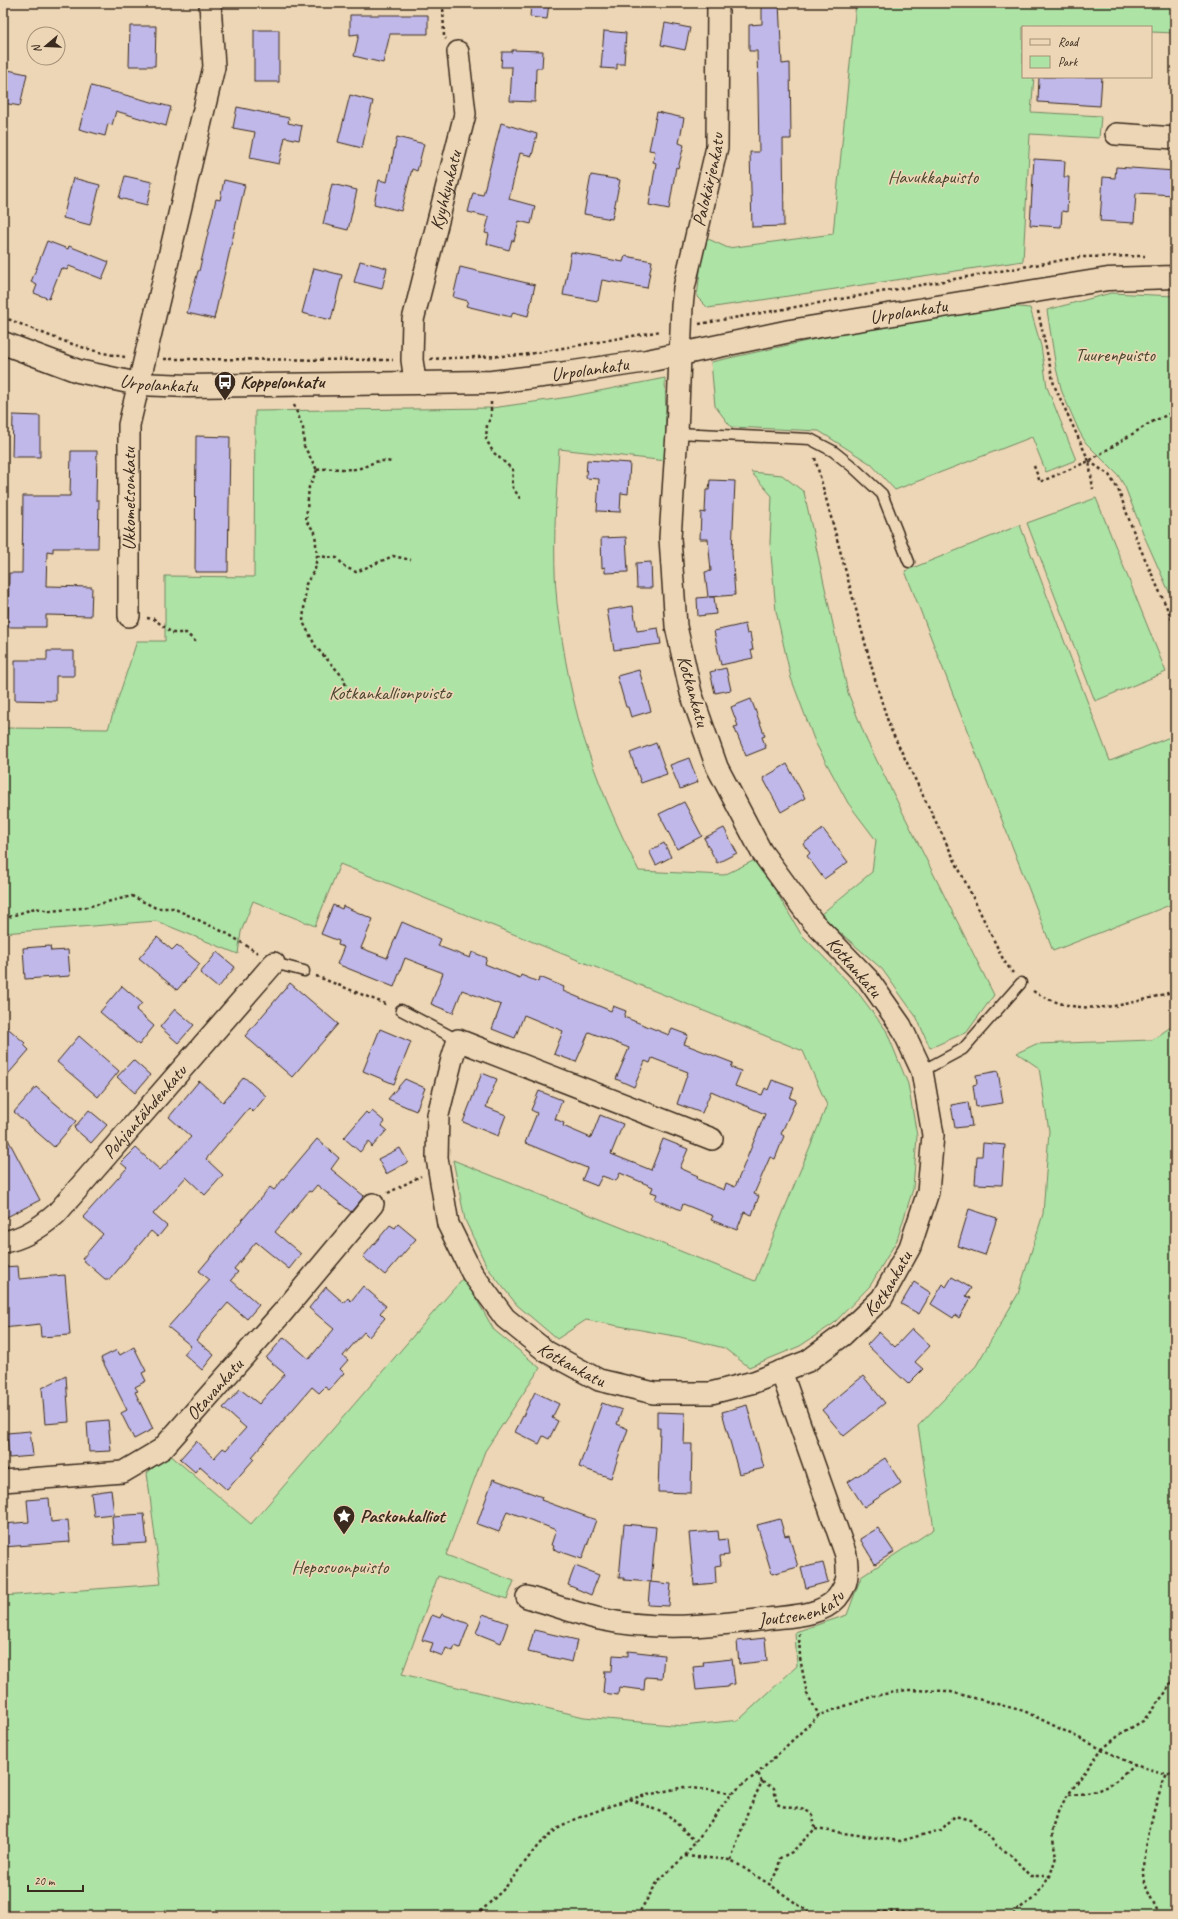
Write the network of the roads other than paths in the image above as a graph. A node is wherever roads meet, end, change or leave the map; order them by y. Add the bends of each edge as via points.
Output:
1 (210, 3) edge
2 (718, 3) edge
3 (458, 52) road end
4 (1116, 134) dead end
5 (1175, 138) edge
6 (1175, 277) edge
7 (3, 343) edge
8 (681, 354) junction
9 (416, 381) junction
10 (138, 384) junction
11 (677, 433) junction
12 (909, 562) dead end
13 (129, 616) road end
14 (274, 963) joint
15 (304, 971) road end
16 (1021, 983) road end
17 (401, 1010) road end
18 (458, 1040) junction
19 (922, 1071) junction
20 (712, 1139) dead end
21 (374, 1204) road end
22 (3, 1242) edge
23 (781, 1372) junction
24 (3, 1481) edge
25 (527, 1597) dead end

1 - 10 street via 214,67
2 - 8 street, Palokärjenkatu via 717,147 684,288
3 - 9 street, Kyyhkynkatu via 465,114 413,320 412,360
4 - 5 street
6 - 8 main road, Urpolankatu via 1108,279 790,331
7 - 10 main road, Urpolankatu via 78,371
8 - 9 main road, Urpolankatu via 567,373 492,382
8 - 11 street, Kotkankatu
9 - 10 main road, Urpolankatu via 188,386
10 - 13 street, Ukkometsonkatu via 130,425
11 - 12 lane via 810,439 833,451 882,494
11 - 19 street, Kotkankatu via 670,538 676,626 691,693 717,767 761,851 813,922 868,979 901,1026
14 - 15 lane
14 - 22 street, Pohjantähdenkatu via 56,1214 27,1234
16 - 19 lane via 963,1049
17 - 18 lane
18 - 20 street
18 - 23 street, Kotkankatu via 438,1115 439,1168 448,1224 472,1274 505,1318 547,1352 599,1380 654,1393 711,1392 754,1382
19 - 23 street, Kotkankatu via 933,1135 928,1192 910,1247 882,1298 843,1335 808,1361
21 - 24 street, Otavankatu via 162,1449 123,1472
23 - 25 street, Joutsenenkatu via 846,1555 848,1579 836,1598 820,1610 799,1615 722,1625 682,1626 600,1619

